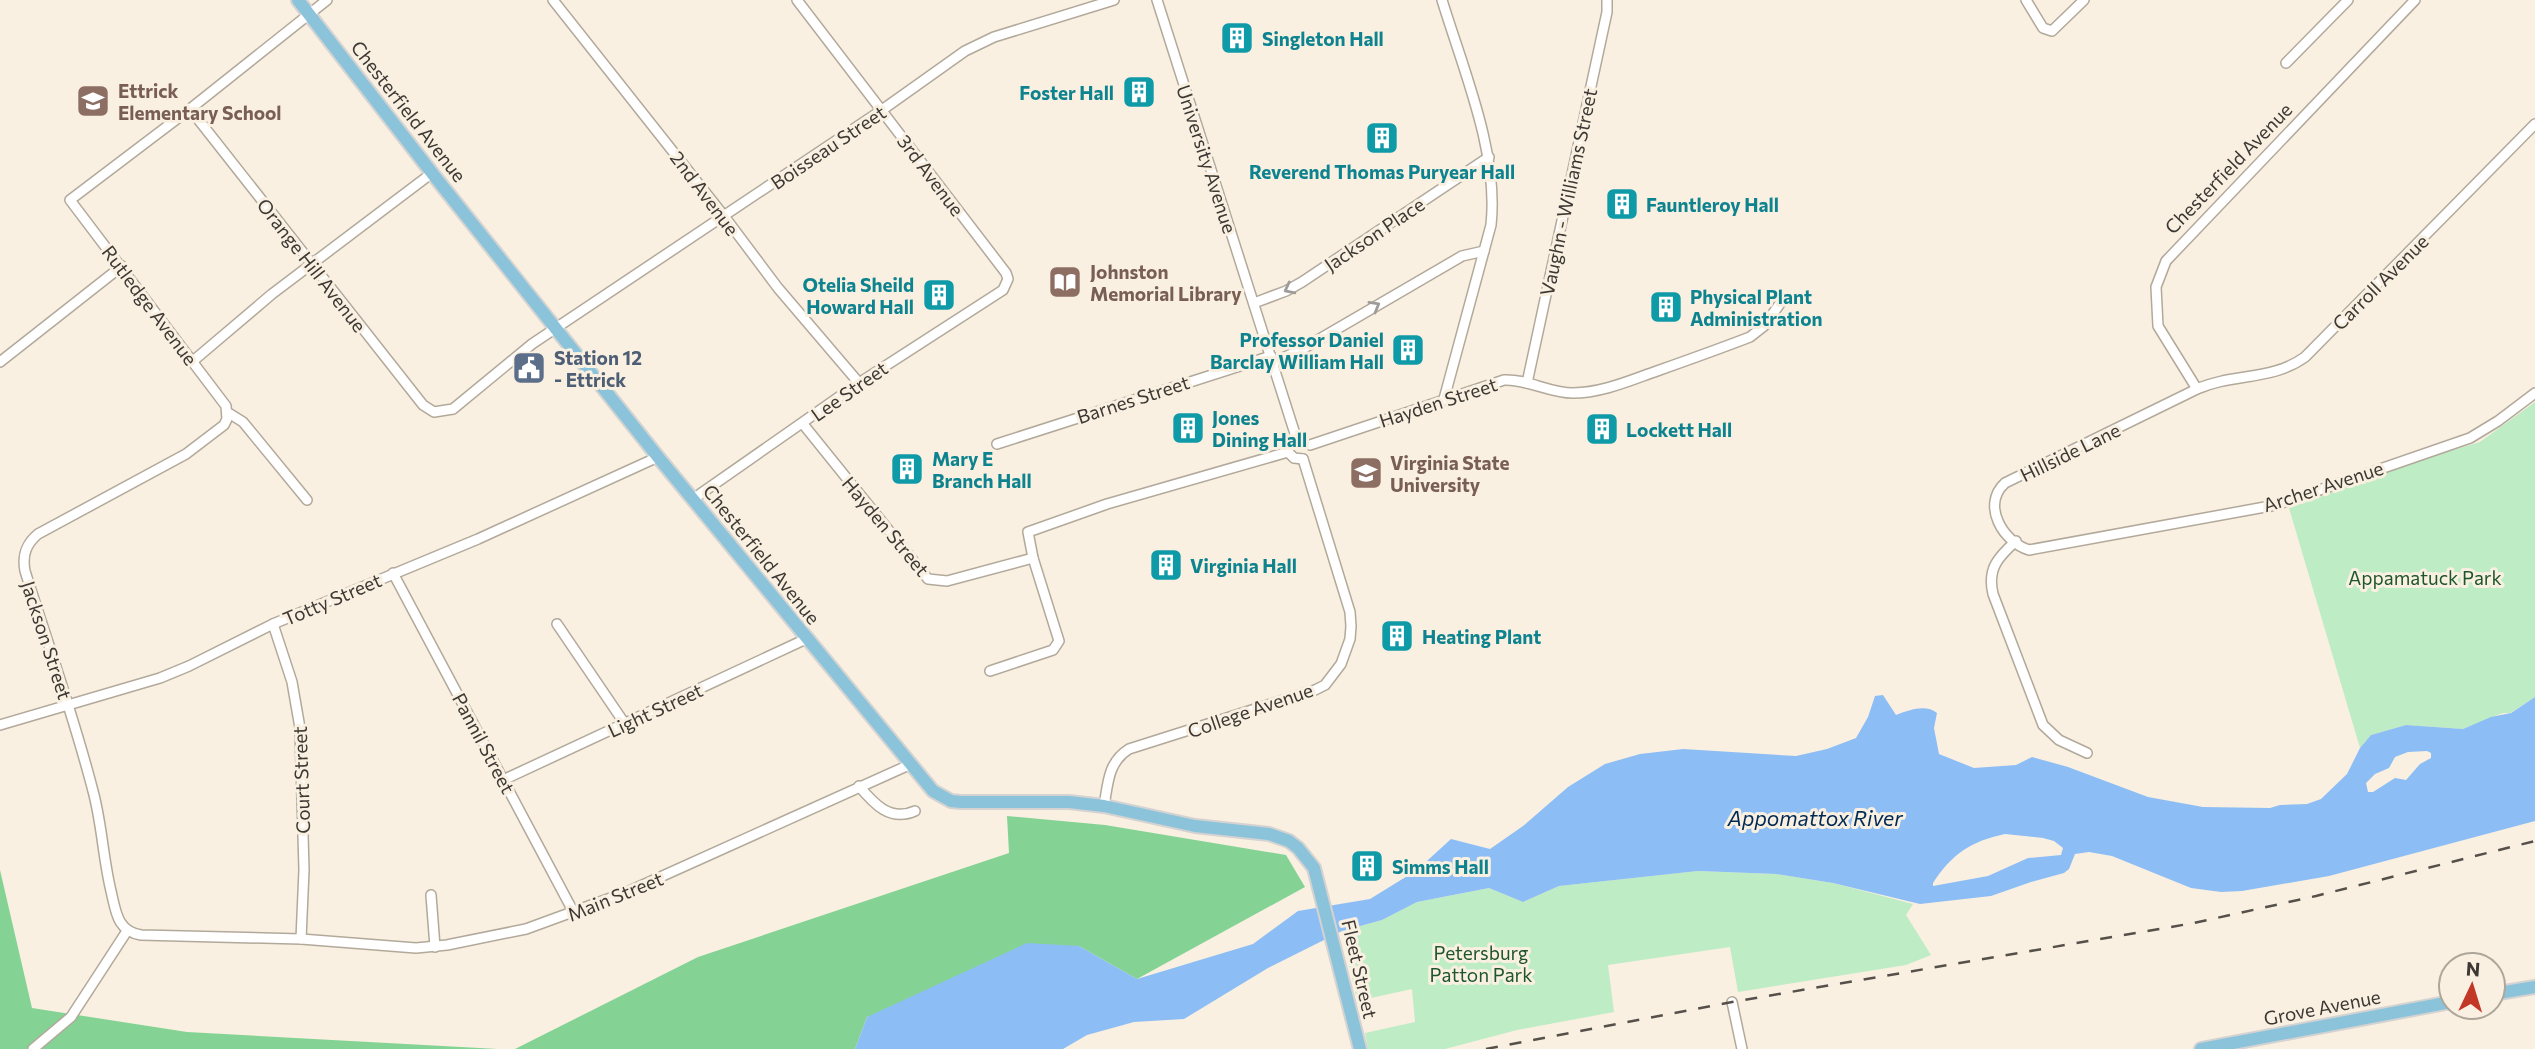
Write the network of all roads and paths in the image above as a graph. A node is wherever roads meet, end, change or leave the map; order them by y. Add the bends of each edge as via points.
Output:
1 (298, 0) edge
2 (327, 0) edge
3 (553, 0) edge
4 (797, 0) edge
5 (1114, 0) edge
6 (1157, 0) edge
7 (1442, 0) edge
8 (1607, 0) edge
9 (2026, 0) edge
10 (2084, 0) edge
11 (2348, 0) edge
12 (2416, 0) edge
13 (309, 14) junction
14 (2287, 63) dead end
15 (190, 109) junction
16 (882, 110) junction
17 (2535, 124) edge
18 (1489, 157) junction
19 (432, 173) junction
20 (724, 216) junction
21 (1484, 251) junction
22 (310, 264) junction
23 (122, 267) junction
24 (1006, 285) joint
25 (1784, 299) dead end
26 (1254, 303) junction
27 (557, 328) junction
28 (1272, 359) junction
29 (193, 361) junction
30 (0, 362) edge
31 (859, 383) junction
32 (1527, 383) junction
33 (2197, 389) junction
34 (2535, 393) edge
35 (1444, 399) junction
36 (227, 412) junction
37 (440, 412) joint
38 (803, 424) junction
39 (1296, 437) junction
40 (997, 444) dead end
41 (1310, 445) junction
42 (1289, 452) junction
43 (658, 457) junction
44 (1303, 459) junction
45 (692, 499) junction
46 (307, 500) dead end
47 (2016, 541) junction
48 (1032, 558) junction
49 (393, 573) junction
50 (273, 624) junction
51 (557, 624) dead end
52 (806, 639) junction
53 (989, 671) dead end
54 (68, 705) junction
55 (625, 724) junction
56 (0, 725) edge
57 (2087, 753) dead end
58 (909, 765) junction
59 (503, 780) junction
60 (859, 786) junction
61 (1104, 806) junction
62 (915, 811) dead end
63 (431, 895) dead end
64 (1323, 897) joint
65 (575, 913) junction
66 (127, 931) junction
67 (301, 939) junction
68 (435, 947) junction
69 (2535, 987) edge
70 (2507, 992) edge
71 (1732, 1002) dead end
72 (2437, 1005) edge
73 (33, 1049) edge
74 (1360, 1049) edge
75 (1742, 1049) edge
76 (2201, 1049) edge

1 - 13 main road, Chesterfield Avenue
2 - 13 street
3 - 20 street, 2nd Avenue
4 - 16 street, 3rd Avenue
5 - 16 street, Boisseau Street via 994,37 965,51
6 - 26 street, University Avenue
7 - 18 street
8 - 32 street, Vaughn - Williams Street
9 - 10 street via 2047,31 2056,29
11 - 14 street
12 - 33 street, Chesterfield Avenue via 2166,261 2156,287 2158,326
13 - 15 street
13 - 19 main road, Chesterfield Avenue
15 - 22 street, Orange Hill Avenue
15 - 23 street, Rutledge Avenue via 70,200
16 - 20 street, Boisseau Street
16 - 24 street, 3rd Avenue via 1006,273
17 - 33 street, Carroll Avenue via 2305,357 2286,369
18 - 21 street via 1493,205
18 -> 26 street, Jackson Place via 1302,282
19 - 22 street
19 - 27 main road, Chesterfield Avenue
20 - 27 street, Boisseau Street
20 - 31 street, 2nd Avenue
28 -> 21 street, Barnes Street via 1298,351 1462,256
21 - 35 street
22 - 29 street
22 - 37 street, Orange Hill Avenue via 423,405
23 - 29 street, Rutledge Avenue
23 - 30 street
24 - 31 street, Lee Street
25 - 32 street, Hayden Street via 1750,337 1638,377 1573,393
26 - 28 street, University Avenue
27 - 37 street, Boisseau Street via 453,409
27 - 43 main road, Chesterfield Avenue
28 - 39 street, University Avenue
28 - 40 street, Barnes Street
29 - 36 street, Rutledge Avenue
31 - 38 street, Lee Street
32 - 35 street, Hayden Street via 1504,380
33 - 47 street, Hillside Lane via 2005,483 1996,493 1994,508 2001,526
34 - 47 street, Archer Avenue via 2470,438 2276,505 2036,550 2022,548
35 - 41 street, Hayden Street
36 - 46 street, Rutledge Avenue via 243,422
36 - 54 street, Jackson Street via 219,430 168,465 38,534 26,546 25,571
38 - 45 street, Lee Street
38 - 48 street, Hayden Street via 928,579 947,581
39 - 41 street
39 - 42 street
41 - 44 street
42 - 44 street
42 - 48 street via 1028,532
43 - 45 main road, Chesterfield Avenue
43 - 49 street, Totty Street
44 - 61 street, College Avenue via 1350,612 1350,639 1341,664 1325,685 1315,690 1117,756
45 - 52 main road, Chesterfield Avenue
47 - 57 street via 1992,568 1993,594 2043,725 2059,740
48 - 53 street via 1059,641 1053,650
49 - 50 street, Totty Street
49 - 59 street, Pannil Street
50 - 54 street, Totty Street via 160,678
50 - 67 street, Court Street via 292,682 300,728
51 - 55 street
52 - 55 street, Light Street
52 - 58 main road, Chesterfield Avenue
54 - 56 street, Totty Street
54 - 66 street, Jackson Street via 93,789 117,919
55 - 59 street, Light Street
58 - 60 street, Main Street
58 - 61 main road, Chesterfield Avenue via 933,791 951,801 1039,800
59 - 65 street, Pannil Street
60 - 62 street via 872,802 892,814
60 - 65 street, Main Street
61 - 64 main road, Chesterfield Avenue via 1195,826 1278,836 1307,856
63 - 68 street
64 - 74 main road, Fleet Street
65 - 68 street, Main Street via 526,929
66 - 67 street, Main Street
66 - 73 street via 71,1017
67 - 68 street, Main Street
69 - 70 main road
71 - 75 street
72 - 76 main road, Grove Avenue

